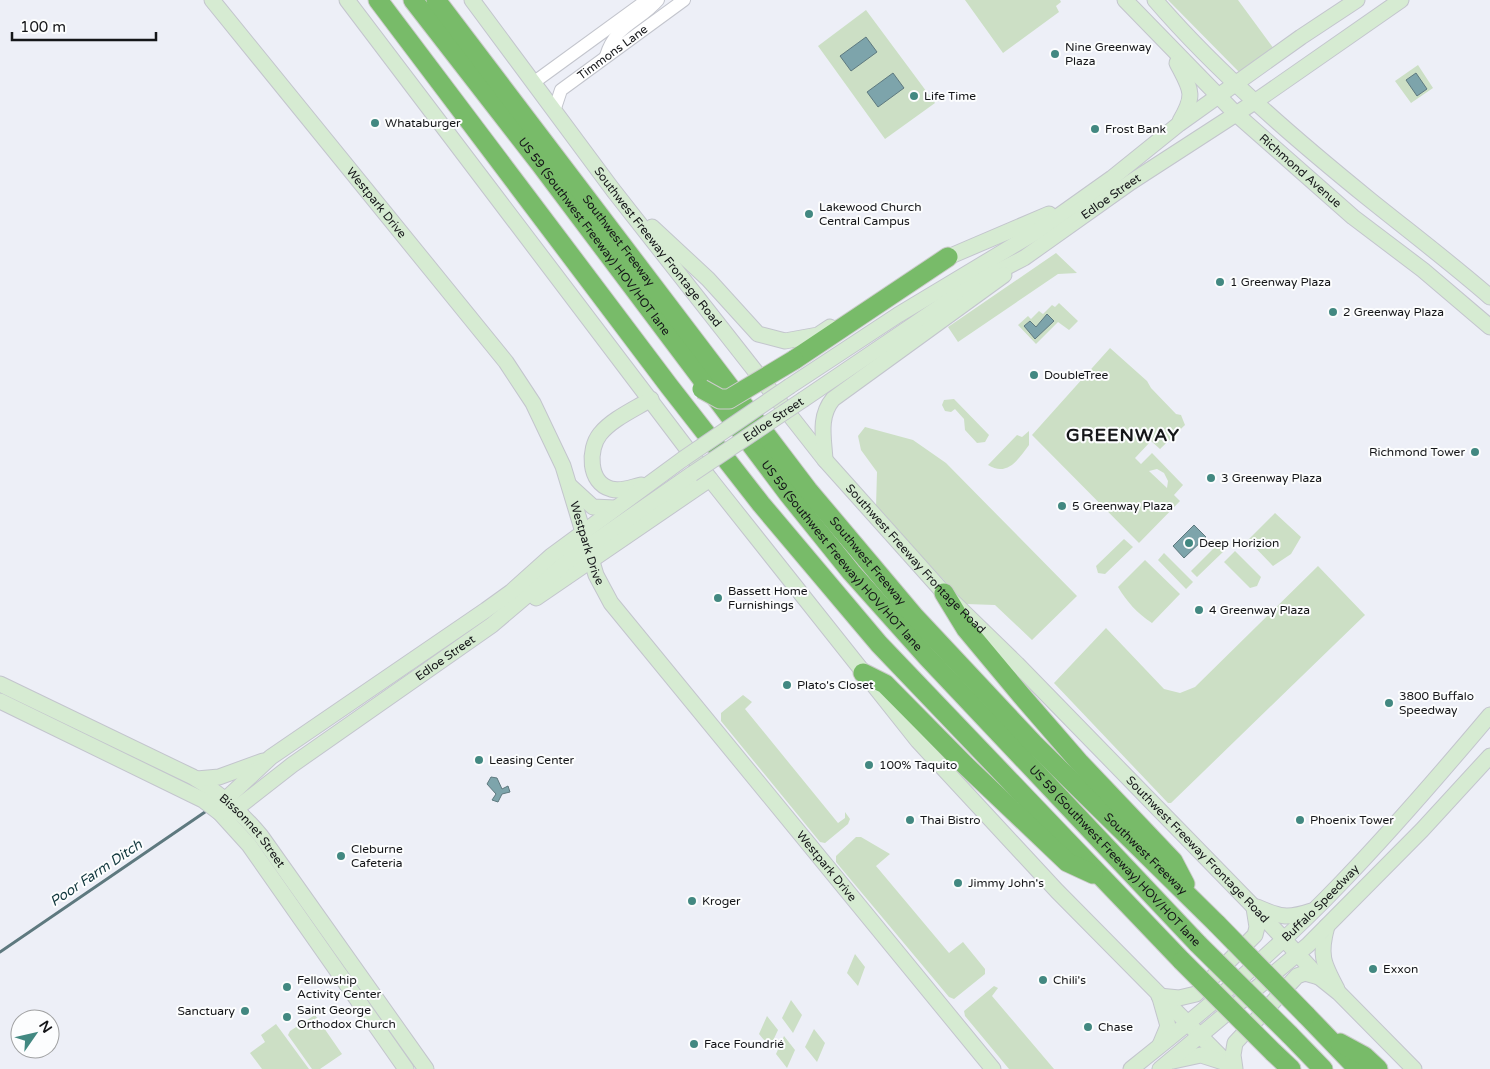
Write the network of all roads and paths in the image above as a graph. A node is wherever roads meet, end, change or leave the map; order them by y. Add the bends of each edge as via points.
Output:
1 (212, 0) edge
2 (347, 0) edge
3 (378, 0) edge
4 (407, 0) edge
5 (413, 0) edge
6 (436, 0) edge
7 (472, 0) edge
8 (647, 0) edge
9 (658, 0) edge
10 (684, 0) edge
11 (1125, 0) edge
12 (1154, 0) edge
13 (1358, 0) edge
14 (1401, 0) edge
15 (1169, 48) junction
16 (606, 56) junction
17 (533, 84) junction
18 (1235, 84) junction
19 (1218, 98) junction
20 (1256, 101) junction
21 (554, 112) junction
22 (1235, 113) junction
23 (1179, 124) junction
24 (1122, 170) junction
25 (1131, 182) junction
26 (613, 190) junction
27 (1079, 201) junction
28 (948, 257) junction
29 (1024, 258) junction
30 (1477, 286) junction
31 (1490, 297) edge
32 (1462, 301) junction
33 (1490, 327) edge
34 (702, 389) junction
35 (651, 399) junction
36 (736, 434) junction
37 (825, 460) junction
38 (710, 479) junction
39 (652, 481) junction
40 (568, 485) junction
41 (615, 508) junction
42 (587, 546) junction
43 (944, 593) junction
44 (399, 670) junction
45 (862, 673) junction
46 (0, 684) edge
47 (408, 684) junction
48 (0, 701) edge
49 (32, 708) junction
50 (1490, 715) edge
51 (1490, 756) edge
52 (271, 757) junction
53 (197, 780) junction
54 (228, 807) junction
55 (1085, 825) junction
56 (1102, 878) junction
57 (1196, 902) junction
58 (1253, 906) junction
59 (1314, 910) junction
60 (1328, 926) junction
61 (1283, 939) junction
62 (1298, 954) junction
63 (1318, 977) junction
64 (1339, 993) junction
65 (1159, 996) junction
66 (1188, 1024) junction
67 (1326, 1036) junction
68 (1200, 1037) junction
69 (1160, 1046) junction
70 (1164, 1066) edge
71 (1232, 1067) edge
72 (406, 1069) edge
73 (426, 1069) edge
74 (993, 1069) edge
75 (1131, 1069) edge
76 (1291, 1069) edge
77 (1323, 1069) edge
78 (1358, 1069) edge
79 (1378, 1069) edge
80 (1414, 1069) edge

1 - 40 main road, Westpark Drive via 506,362 545,426
2 - 35 main road
3 - 56 highway via 761,504 879,644
4 - 34 highway
5 - 55 highway, US 59 (Southwest Freeway) HOV/HOT lane via 851,572
6 - 57 highway, Southwest Freeway via 814,498 915,617 1034,744
7 - 17 main road, Southwest Freeway Frontage Road
8 - 17 street, Timmons Lane
9 - 16 street via 610,41
10 - 16 street, Timmons Lane
11 - 15 main road, Richmond Avenue
12 - 18 main road, Richmond Avenue
13 - 18 main road, Edloe Street
14 - 20 main road, Edloe Street
15 - 19 main road, Richmond Avenue
15 - 23 main road via 1190,93 1191,104
16 - 21 street, Timmons Lane via 560,90
17 - 21 main road, Southwest Freeway Frontage Road
18 - 19 main road, Edloe Street
18 - 20 main road, Richmond Avenue
19 - 22 main road, Richmond Avenue
19 - 23 main road, Edloe Street
20 - 22 main road, Edloe Street
20 - 30 main road, Richmond Avenue via 1367,198
21 - 26 main road, Southwest Freeway Frontage Road
22 - 25 main road, Edloe Street
22 - 32 main road, Richmond Avenue via 1353,217
23 - 24 main road, Edloe Street
24 - 25 main road
24 - 27 main road, Edloe Street
25 - 29 main road, Edloe Street
26 - 28 main road via 708,279 758,334 785,341 818,335 913,273
26 - 37 main road, Southwest Freeway Frontage Road
27 - 28 main road
27 - 36 main road, Edloe Street, bridge via 1036,232 870,334
28 - 34 highway, bridge via 794,360 729,399 720,399
29 - 36 main road, Edloe Street, bridge via 989,276
29 - 37 main road via 985,290 833,399 824,414
30 - 31 main road, Richmond Avenue
30 - 32 main road
32 - 33 main road, Richmond Avenue
34 - 36 highway, bridge
35 - 38 main road
35 - 39 main road via 601,433 594,447 592,463 599,480 612,490
36 - 39 main road, Edloe Street, bridge
36 - 42 main road, Edloe Street, bridge via 661,495
36 - 55 highway via 825,549 898,636
37 - 43 main road, Southwest Freeway Frontage Road
38 - 42 main road
38 - 45 main road
39 - 41 main road, Edloe Street
40 - 41 main road via 594,507
40 - 42 main road, Westpark Drive
41 - 42 main road, Edloe Street
42 - 44 main road, Edloe Street via 550,556 511,592
42 - 47 main road, Edloe Street via 492,625
42 - 74 main road, Westpark Drive via 596,575 616,609
43 - 57 highway via 966,628 1021,695 1173,861
43 - 58 main road, Southwest Freeway Frontage Road
44 - 47 main road
44 - 52 main road, Edloe Street
45 - 56 highway via 885,684 964,765 1067,862
45 - 65 main road via 995,826
46 - 49 main road, Bissonnet Street
47 - 54 main road, Edloe Street
48 - 49 main road, Bissonnet Street
49 - 53 main road, Bissonnet Street
49 - 54 main road, Bissonnet Street via 185,790
50 - 59 main road, Buffalo Speedway
51 - 60 main road, Buffalo Speedway
52 - 53 main road, Edloe Street via 219,777
52 - 54 main road, Edloe Street
53 - 54 main road, Bissonnet Street
54 - 72 main road, Bissonnet Street via 249,845
54 - 73 main road, Bissonnet Street via 266,842
55 - 77 highway, US 59 (Southwest Freeway) HOV/HOT lane, bridge
56 - 76 highway, bridge
57 - 67 highway, Southwest Freeway, bridge
58 - 59 main road via 1287,917
58 - 61 main road, Southwest Freeway Frontage Road
58 - 65 main road via 1257,920 1255,935 1196,994 1179,998
59 - 61 main road, Buffalo Speedway
60 - 62 main road, Buffalo Speedway
60 - 64 main road via 1322,943 1323,963
61 - 62 main road, Southwest Freeway Frontage Road
61 - 66 main road, Buffalo Speedway
62 - 63 main road, Southwest Freeway Frontage Road
62 - 68 main road, Buffalo Speedway
63 - 64 main road, Southwest Freeway Frontage Road
63 - 71 main road via 1305,973 1297,976 1235,1043
64 - 80 main road, Southwest Freeway Frontage Road
65 - 66 main road
65 - 69 main road via 1168,1026
66 - 68 main road
66 - 69 main road, Buffalo Speedway
67 - 78 highway, Southwest Freeway
67 - 79 highway via 1364,1056
68 - 70 main road, Buffalo Speedway
68 - 71 main road
69 - 75 main road, Buffalo Speedway
70 - 71 main road via 1201,1055

